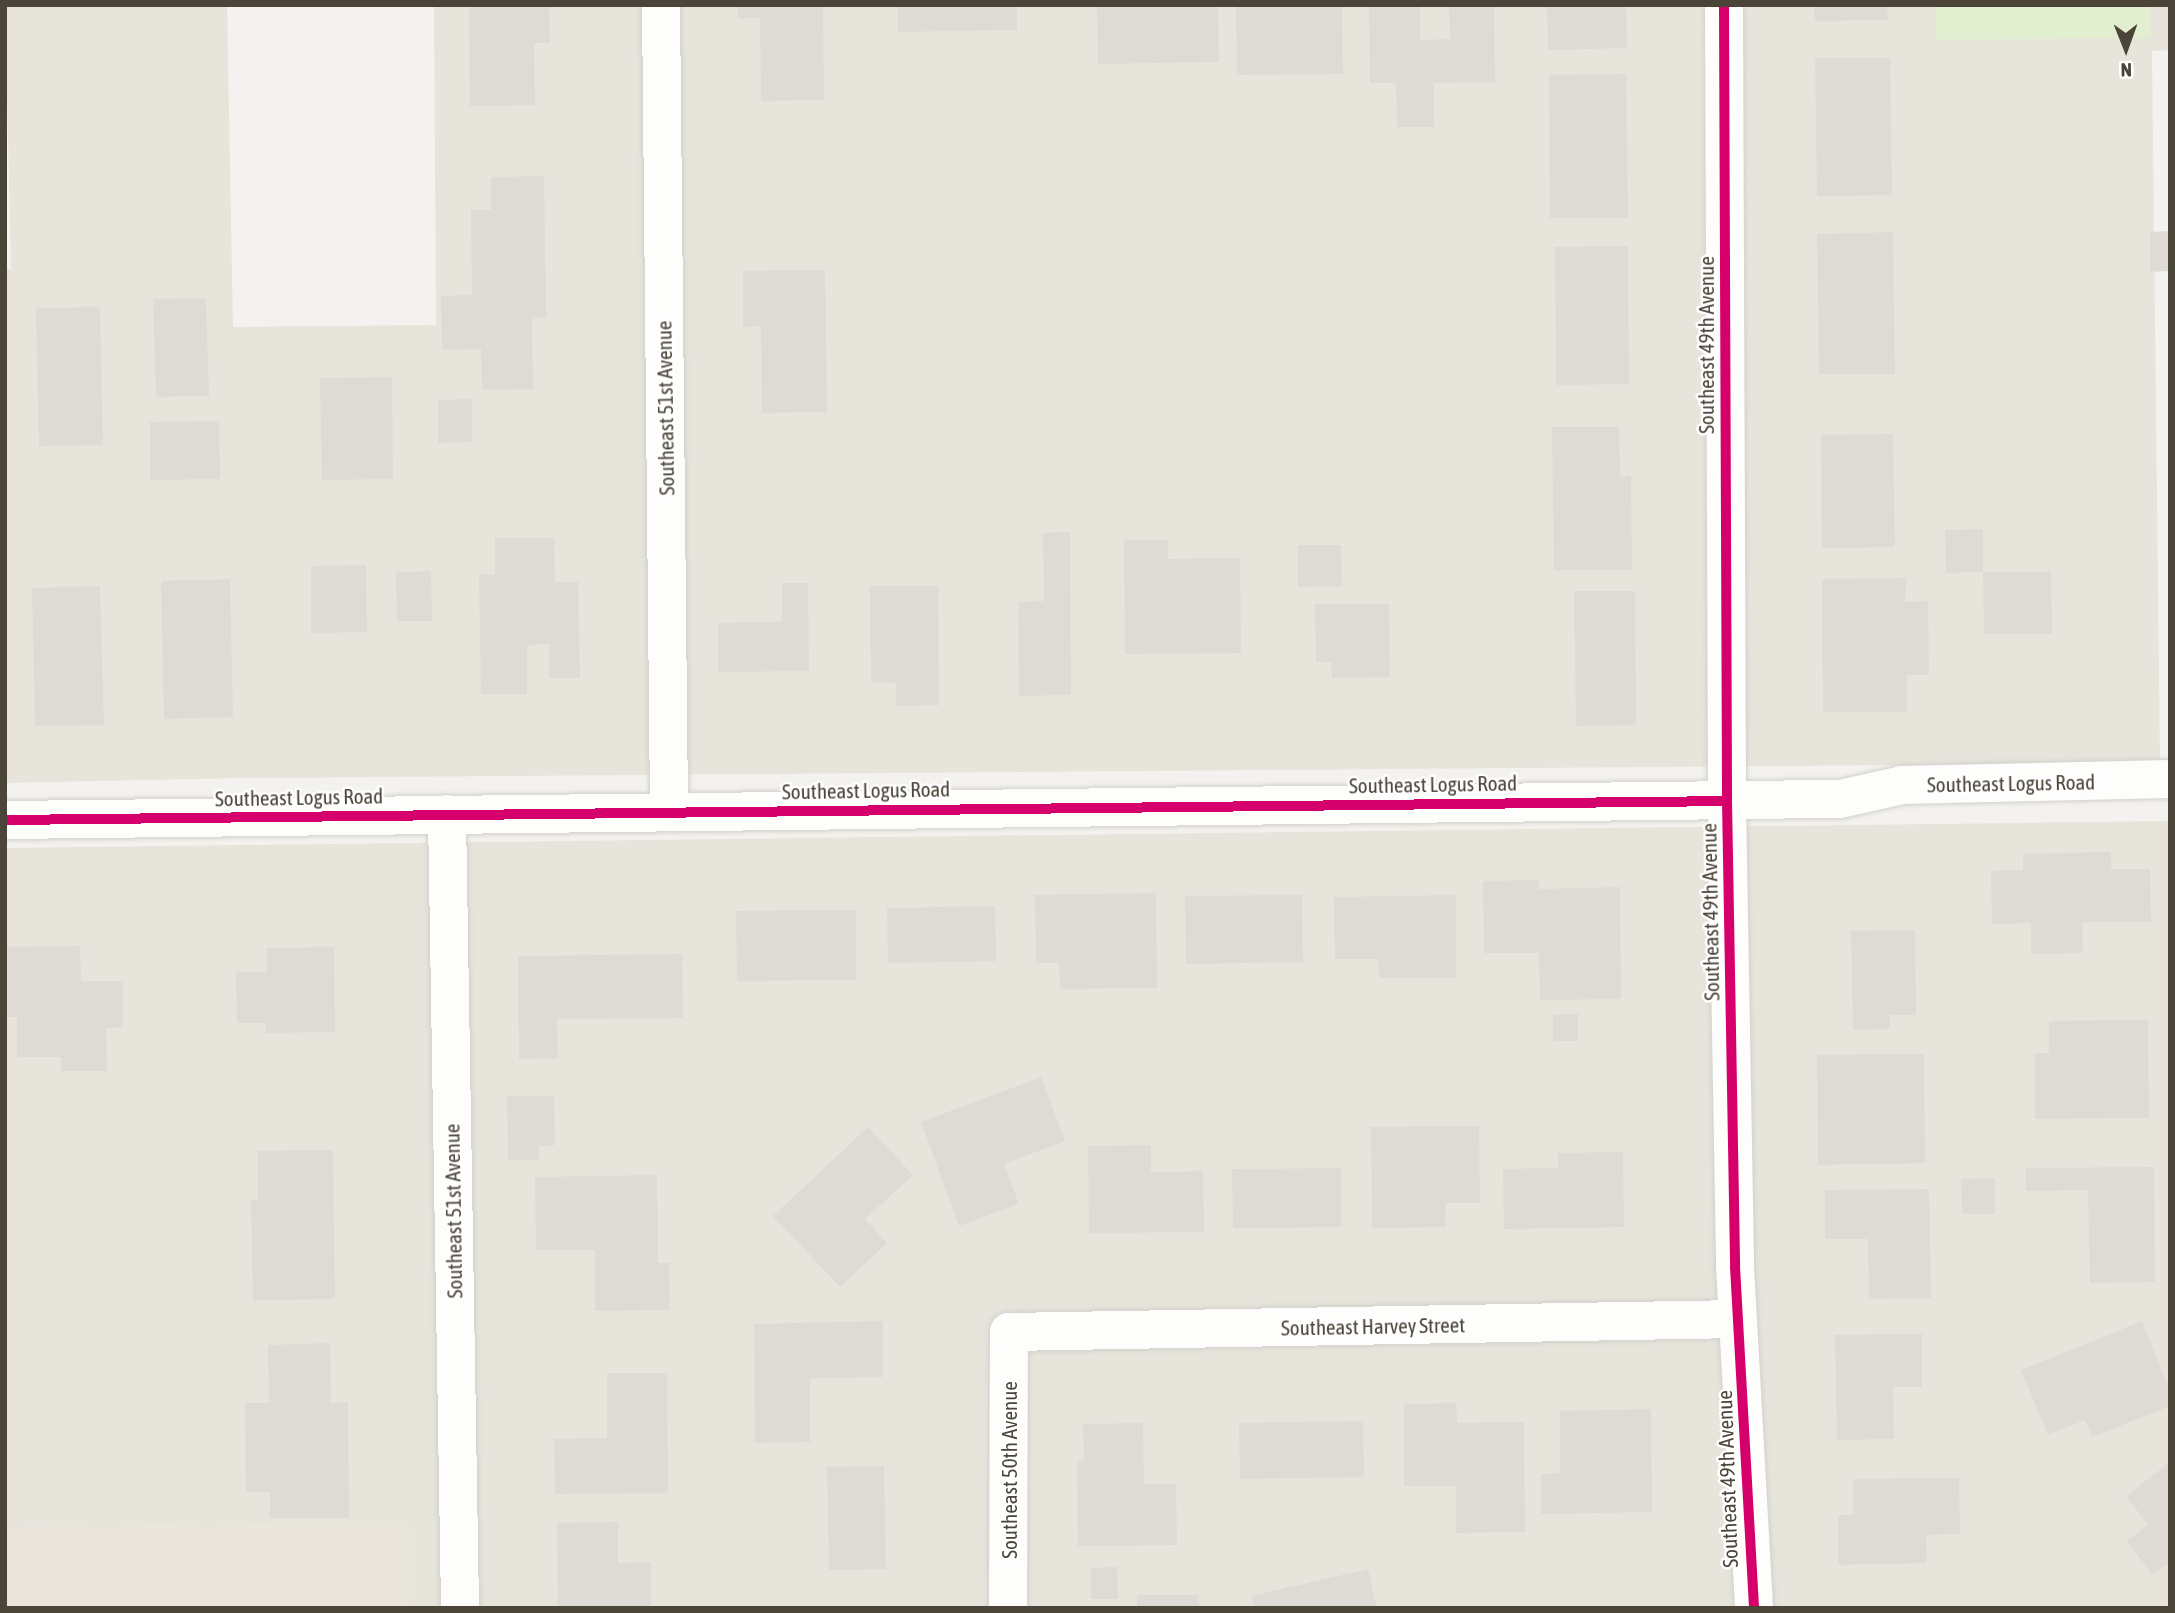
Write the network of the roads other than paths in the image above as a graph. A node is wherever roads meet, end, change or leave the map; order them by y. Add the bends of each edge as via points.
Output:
1 (661, 5) edge
2 (1724, 5) edge
3 (2170, 779) edge
4 (1727, 801) junction
5 (669, 811) junction
6 (447, 814) junction
7 (5, 820) edge
8 (1737, 1319) junction
9 (1009, 1332) joint
10 (460, 1608) edge
11 (1008, 1608) edge
12 (1754, 1608) edge

1 - 5 street, Southeast 51st Avenue
2 - 4 street, Southeast 49th Avenue
3 - 4 street, Southeast Logus Road via 1902,785 1840,799
4 - 5 street, Southeast Logus Road
4 - 8 street, Southeast 49th Avenue
5 - 6 street, Southeast Logus Road
6 - 7 street, Southeast Logus Road
6 - 10 street, Southeast 51st Avenue
8 - 9 street, Southeast Harvey Street
8 - 12 street, Southeast 49th Avenue
9 - 11 street, Southeast 50th Avenue

